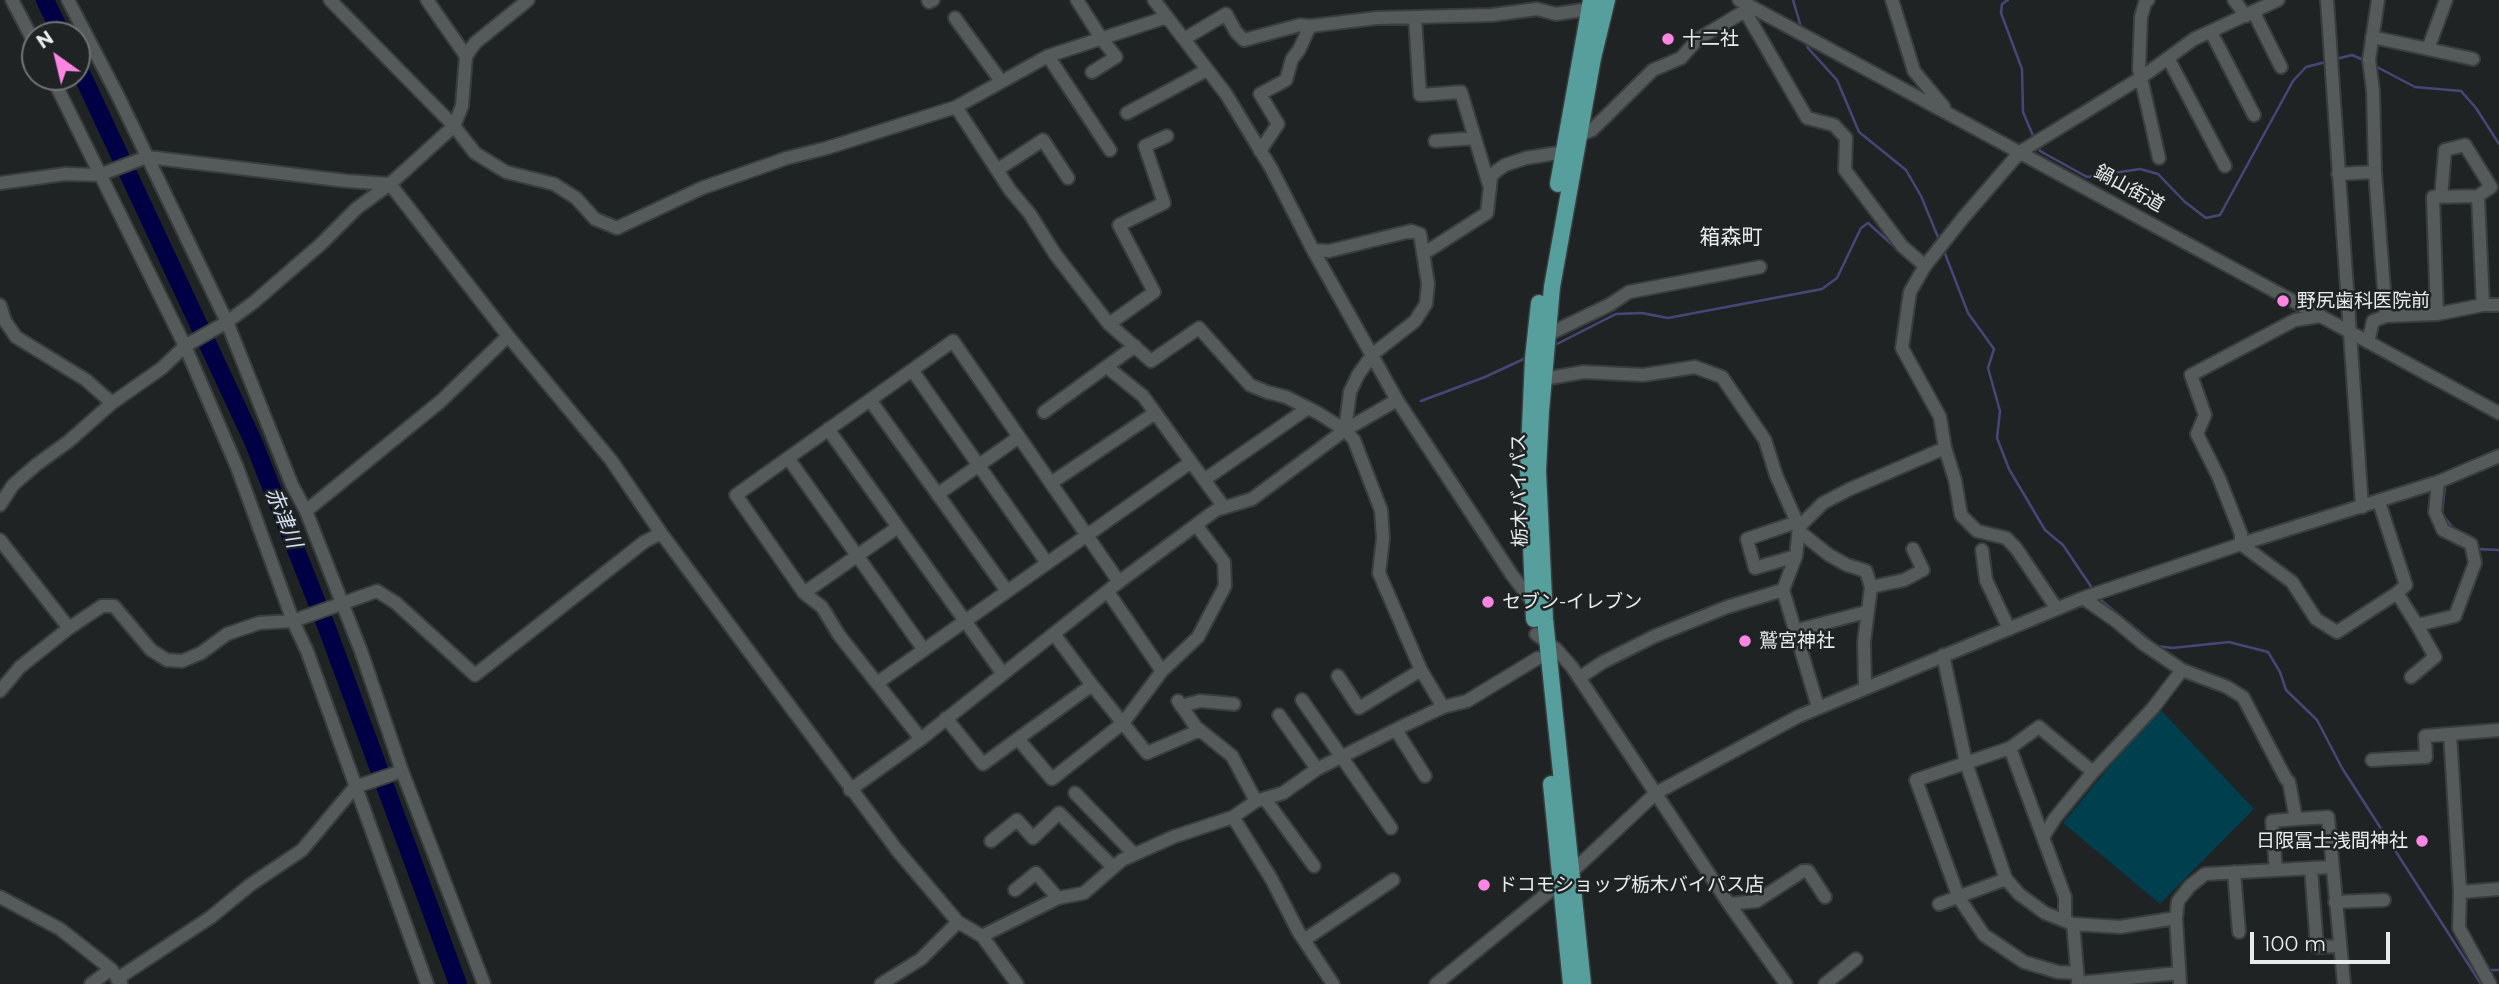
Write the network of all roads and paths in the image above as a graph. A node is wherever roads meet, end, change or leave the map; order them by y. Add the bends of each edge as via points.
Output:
1 (12, 0) edge
2 (68, 0) edge
3 (330, 0) edge
4 (427, 0) edge
5 (528, 0) edge
6 (1077, 0) edge
7 (1154, 0) edge
8 (1526, 0) edge
9 (1607, 0) edge
10 (1892, 0) edge
11 (2148, 0) edge
12 (2234, 0) edge
13 (2278, 0) edge
14 (2327, 0) edge
15 (2378, 0) edge
16 (2446, 0) edge
17 (1590, 5) edge
18 (1743, 5) edge
19 (1537, 9) junction
20 (2250, 14) junction
21 (1167, 17) junction
22 (955, 18) dead end
23 (1415, 18) junction
24 (23, 21) edge
25 (1310, 26) junction
26 (2211, 32) junction
27 (2372, 37) junction
28 (1101, 38) junction
29 (1184, 38) junction
30 (2428, 49) junction
31 (467, 56) junction
32 (1048, 56) junction
33 (2168, 58) junction
34 (2473, 59) dead end
35 (2281, 67) dead end
36 (1207, 70) junction
37 (1092, 72) dead end
38 (2142, 77) junction
39 (1001, 81) junction
40 (59, 91) edge
41 (956, 107) junction
42 (1949, 112) junction
43 (1127, 113) dead end
44 (2254, 115) dead end
45 (454, 126) junction
46 (1167, 136) dead end
47 (1578, 136) junction
48 (1475, 138) junction
49 (1435, 141) dead end
50 (1110, 150) dead end
51 (1260, 150) junction
52 (1564, 152) junction
53 (2020, 152) junction
54 (145, 157) junction
55 (2159, 158) dead end
56 (2225, 166) dead end
57 (997, 170) junction
58 (2375, 172) junction
59 (104, 174) junction
60 (2338, 174) junction
61 (1068, 178) dead end
62 (0, 183) edge
63 (390, 184) junction
64 (1490, 188) junction
65 (2478, 196) junction
66 (2441, 197) junction
67 (1313, 250) junction
68 (1423, 254) junction
69 (1925, 266) junction
70 (1760, 267) dead end
71 (0, 305) edge
72 (2483, 305) junction
73 (2499, 305) edge
74 (2437, 314) junction
75 (2320, 316) junction
76 (2386, 316) junction
77 (227, 322) junction
78 (1109, 324) junction
79 (2350, 332) junction
80 (1547, 335) junction
81 (508, 336) junction
82 (2368, 342) junction
83 (185, 346) junction
84 (1135, 346) junction
85 (1373, 355) junction
86 (1107, 367) junction
87 (912, 370) junction
88 (1543, 379) junction
89 (870, 400) junction
90 (1397, 400) junction
91 (112, 403) junction
92 (1308, 408) junction
93 (1044, 412) dead end
94 (1155, 413) junction
95 (2499, 413) edge
96 (828, 429) junction
97 (1345, 430) junction
98 (1020, 438) junction
99 (1945, 448) junction
100 (2499, 456) edge
101 (788, 458) junction
102 (1191, 462) junction
103 (979, 465) junction
104 (1204, 480) junction
105 (2438, 482) junction
106 (1051, 483) junction
107 (938, 494) junction
108 (2379, 502) junction
109 (0, 505) edge
110 (1224, 507) junction
111 (2362, 507) junction
112 (306, 511) junction
113 (1196, 525) junction
114 (898, 527) junction
115 (1799, 527) junction
116 (661, 533) junction
117 (1087, 535) junction
118 (0, 540) edge
119 (2241, 544) junction
120 (1913, 549) dead end
121 (1982, 550) dead end
122 (858, 555) junction
123 (1796, 555) junction
124 (1047, 562) junction
125 (1119, 582) junction
126 (1871, 587) junction
127 (1783, 590) junction
128 (1007, 591) junction
129 (1108, 592) junction
130 (804, 593) junction
131 (2397, 593) junction
132 (2083, 598) junction
133 (1533, 601) junction
134 (341, 604) junction
135 (2056, 609) junction
136 (1867, 612) junction
137 (1545, 619) junction
138 (966, 620) junction
139 (293, 621) junction
140 (2417, 625) junction
141 (68, 628) junction
142 (2009, 629) junction
143 (1794, 631) junction
144 (1054, 634) junction
145 (1541, 638) junction
146 (924, 650) junction
147 (1943, 655) junction
148 (1538, 659) junction
149 (1422, 670) junction
150 (2182, 670) junction
151 (1162, 671) junction
152 (1003, 674) junction
153 (1338, 676) dead end
154 (2411, 677) dead end
155 (1579, 678) junction
156 (877, 683) junction
157 (1092, 685) junction
158 (1865, 687) junction
159 (0, 689) edge
160 (1302, 700) dead end
161 (1234, 704) dead end
162 (1443, 706) junction
163 (1818, 707) junction
164 (1279, 715) dead end
165 (946, 718) junction
166 (1123, 723) junction
167 (1200, 730) junction
168 (1396, 730) junction
169 (2499, 730) edge
170 (2450, 734) junction
171 (920, 739) junction
172 (1018, 739) junction
173 (2010, 748) junction
174 (1342, 758) junction
175 (2372, 760) dead end
176 (1966, 763) junction
177 (1317, 769) junction
178 (402, 771) junction
179 (2093, 772) junction
180 (1425, 776) dead end
181 (359, 785) junction
182 (850, 790) junction
183 (1075, 793) dead end
184 (1656, 793) junction
185 (1260, 800) junction
186 (1233, 817) junction
187 (2296, 819) junction
188 (1391, 828) dead end
189 (2043, 837) junction
190 (991, 841) dead end
191 (1134, 854) junction
192 (1314, 866) dead end
193 (1113, 867) junction
194 (2331, 867) junction
195 (2311, 868) junction
196 (2276, 870) junction
197 (2234, 872) junction
198 (1566, 877) junction
199 (2006, 879) junction
200 (1392, 880) dead end
201 (2499, 889) edge
202 (1015, 890) dead end
203 (2460, 892) junction
204 (0, 897) edge
205 (1825, 897) dead end
206 (1058, 898) junction
207 (1959, 898) junction
208 (2384, 900) dead end
209 (2335, 902) junction
210 (1728, 904) junction
211 (1939, 904) dead end
212 (2176, 918) junction
213 (958, 922) junction
214 (2069, 923) junction
215 (2239, 932) dead end
216 (982, 936) junction
217 (1304, 940) junction
218 (2340, 946) junction
219 (1856, 959) dead end
220 (116, 977) edge
221 (2180, 979) edge
222 (2078, 980) edge
223 (91, 984) edge
224 (427, 984) edge
225 (484, 984) edge
226 (881, 984) edge
227 (1017, 984) edge
228 (1333, 984) edge
229 (1436, 984) edge
230 (1571, 984) edge
231 (1583, 984) edge
232 (1786, 984) edge
233 (1825, 984) edge
234 (2344, 984) edge
235 (2490, 984) edge

1 - 24 street
2 - 54 street
3 - 45 street
4 - 31 street
5 - 31 street via 475,43
6 - 28 street
7 - 21 street
8 - 19 street
9 - 47 main road, 栃木バイパス
10 - 42 street via 1914,71
11 - 38 street via 2141,17
12 - 20 street
13 - 20 street
14 - 60 street
15 - 27 street
16 - 30 street
17 - 19 street via 1556,14
17 - 52 main road, 栃木バイパス
18 - 42 street, 鍋山街道
18 - 47 street via 1681,58 1653,69 1592,131
18 - 69 street via 1807,118 1834,125 1846,138 1845,170 1902,246
19 - 23 street
20 - 26 street
20 - 35 street
21 - 28 street
21 - 29 street
22 - 39 street
23 - 25 street
23 - 48 street via 1420,95 1461,92
25 - 29 street via 1244,40 1226,14
25 - 51 street via 1286,80 1260,94 1278,124
26 - 33 street
26 - 44 street
27 - 30 street
27 - 58 street via 2369,60
28 - 32 street
28 - 37 street via 1116,57
29 - 36 street
30 - 34 street
31 - 45 street via 462,106
32 - 39 street
32 - 50 street
33 - 38 street
33 - 56 street
36 - 43 street
36 - 51 street
38 - 53 street
38 - 55 street
39 - 41 street
40 - 59 street
41 - 45 street via 702,188 617,228 595,219 576,198 554,184 515,175 488,162
41 - 57 street
42 - 53 street, 鍋山街道
45 - 63 street
46 - 78 street via 1145,146 1164,203 1119,225 1154,292
47 - 80 main road, 栃木バイパス
48 - 49 street
48 - 64 street
51 - 67 street
52 - 64 street via 1505,165 1491,177
52 - 133 main road, 栃木バイパス via 1533,358 1528,472
53 - 69 street
53 - 75 street, 鍋山街道
54 - 59 street
54 - 63 street
54 - 77 street
57 - 61 street via 1042,140
57 - 78 street
58 - 60 street
58 - 76 street
59 - 62 street
59 - 83 street
60 - 79 street
63 - 77 street
63 - 81 street
64 - 68 street via 1487,213
65 - 66 street
65 - 66 street via 2491,187 2466,145 2445,150
65 - 72 street
66 - 74 street via 2433,197
67 - 68 street via 1329,251 1411,230 1420,234
67 - 85 street
68 - 85 street via 1426,304 1415,321
69 - 99 street via 1910,292 1902,348 1940,417
70 - 80 street via 1629,292
71 - 91 street via 16,337 86,380
72 - 73 street
72 - 74 street
74 - 76 street
75 - 79 street, 鍋山街道
75 - 119 street via 2295,320 2191,375 2205,415 2197,434 2219,478
76 - 82 street via 2373,321
77 - 83 street
77 - 112 street
78 - 84 street
79 - 82 street, 鍋山街道
79 - 111 street
80 - 88 main road, 栃木バイパス
81 - 112 street via 441,401
81 - 116 street via 611,460
82 - 95 street, 鍋山街道
83 - 91 street
83 - 139 street via 237,467
84 - 86 street
84 - 92 street via 1151,361 1199,328 1250,384
85 - 90 street
85 - 97 street via 1350,391
86 - 93 street
86 - 94 street via 1143,396
87 - 89 street
87 - 98 street via 953,341
87 - 103 street
88 - 115 street via 1584,372 1643,375 1695,367 1722,377 1765,440
88 - 137 main road, 栃木バイパス via 1538,471
89 - 96 street
89 - 107 street
90 - 97 street
90 - 133 street
91 - 109 street via 13,485
92 - 97 street
92 - 104 street
94 - 102 street
94 - 106 street
96 - 101 street
96 - 114 street
97 - 110 street via 1252,499
97 - 149 street via 1354,440 1381,510 1384,538 1379,573
98 - 103 street
98 - 106 street
99 - 115 street via 1823,503
99 - 135 street via 1961,515 1977,531 2006,538
100 - 105 street
101 - 122 street
101 - 130 street via 736,495
102 - 104 street
102 - 117 street
103 - 107 street
103 - 124 street
104 - 110 street
105 - 108 street
105 - 140 street via 2435,512 2444,530 2471,544 2474,563 2455,616
106 - 117 street
107 - 128 street
108 - 111 street
108 - 131 street via 2406,585
110 - 113 street
111 - 119 street
112 - 134 street
113 - 125 street
113 - 151 street via 1224,562 1225,586 1198,637
114 - 122 street
114 - 138 street
115 - 123 street
115 - 123 street via 1747,539 1755,568
115 - 126 street via 1829,555 1866,570
116 - 134 street via 644,541 475,674 377,591
116 - 182 street
117 - 124 street
117 - 125 street
118 - 141 street
119 - 131 street via 2292,582 2316,619 2337,632
119 - 132 street
120 - 126 street via 1923,570 1904,580
121 - 142 street via 1986,580
122 - 130 street
122 - 146 street
123 - 127 street
124 - 128 street
125 - 129 street
126 - 136 street
127 - 143 street
127 - 155 street via 1654,636
128 - 138 street
129 - 144 street
129 - 151 street
130 - 156 street via 822,607
131 - 140 street
132 - 135 street
132 - 150 street
133 - 137 street
133 - 145 main road, 栃木バイパス
134 - 139 street
134 - 178 street
135 - 142 street
136 - 143 street
136 - 158 street
137 - 145 main road, 栃木バイパス
138 - 146 street
138 - 152 street
139 - 141 street via 259,623 227,634 201,653 181,660 167,660 151,650 114,606 102,606
139 - 181 street
140 - 154 street via 2435,657
141 - 159 street
142 - 147 street
143 - 163 street
144 - 152 street
144 - 157 street
145 - 148 main road, 栃木バイパス
145 - 155 street
145 - 198 main road, 栃木バイパス
146 - 156 street
147 - 158 street
147 - 176 street
148 - 162 street via 1467,701
148 - 198 main road, 栃木バイパス
149 - 153 street via 1359,708
149 - 162 street
150 - 179 street
150 - 187 street via 2243,697 2289,782
151 - 166 street
152 - 165 street
155 - 184 street
156 - 171 street
157 - 166 street
157 - 172 street
158 - 163 street
160 - 174 street
161 - 167 street via 1180,704
162 - 168 street
163 - 184 street
164 - 177 street
165 - 171 street
165 - 172 street via 983,764
166 - 167 street via 1147,753
166 - 172 street via 1052,779
167 - 185 street via 1232,756
168 - 174 street
168 - 180 street
169 - 170 street
170 - 175 street via 2425,736 2426,757
170 - 203 street
171 - 182 street
173 - 176 street
173 - 179 street via 2039,727
173 - 189 street
174 - 177 street
174 - 188 street
176 - 199 street
176 - 207 street via 1916,780
177 - 185 street via 1283,793
178 - 181 street
178 - 225 street
179 - 189 street
181 - 220 street via 302,850 211,917
181 - 224 street
182 - 213 street
183 - 191 street
184 - 198 street
184 - 210 street
185 - 186 street
185 - 192 street
186 - 191 street
186 - 217 street
187 - 194 street via 2328,817
187 - 196 street via 2272,821
189 - 214 street via 2065,897
190 - 193 street via 1017,820 1033,838 1059,813
191 - 193 street
193 - 206 street via 1084,892
194 - 195 street
194 - 209 street
195 - 196 street
195 - 218 street via 2317,947
196 - 197 street
197 - 212 street via 2205,874 2178,901
197 - 215 street
198 - 229 street
198 - 230 main road, 栃木バイパス
198 - 231 main road, 栃木バイパス
199 - 207 street
199 - 214 street via 2045,913
200 - 217 street
201 - 203 street
202 - 206 street via 1036,873
203 - 235 street via 2459,928
204 - 220 street via 60,929
205 - 210 street via 1808,871 1803,871 1757,901
206 - 216 street
207 - 211 street
207 - 222 street via 1984,934 2024,962
208 - 209 street
209 - 218 street
210 - 232 street
212 - 214 street via 2120,927
212 - 221 street
213 - 216 street
213 - 226 street via 921,960
214 - 222 street
216 - 227 street
217 - 228 street
218 - 234 street
219 - 233 street
220 - 223 street
221 - 222 street

